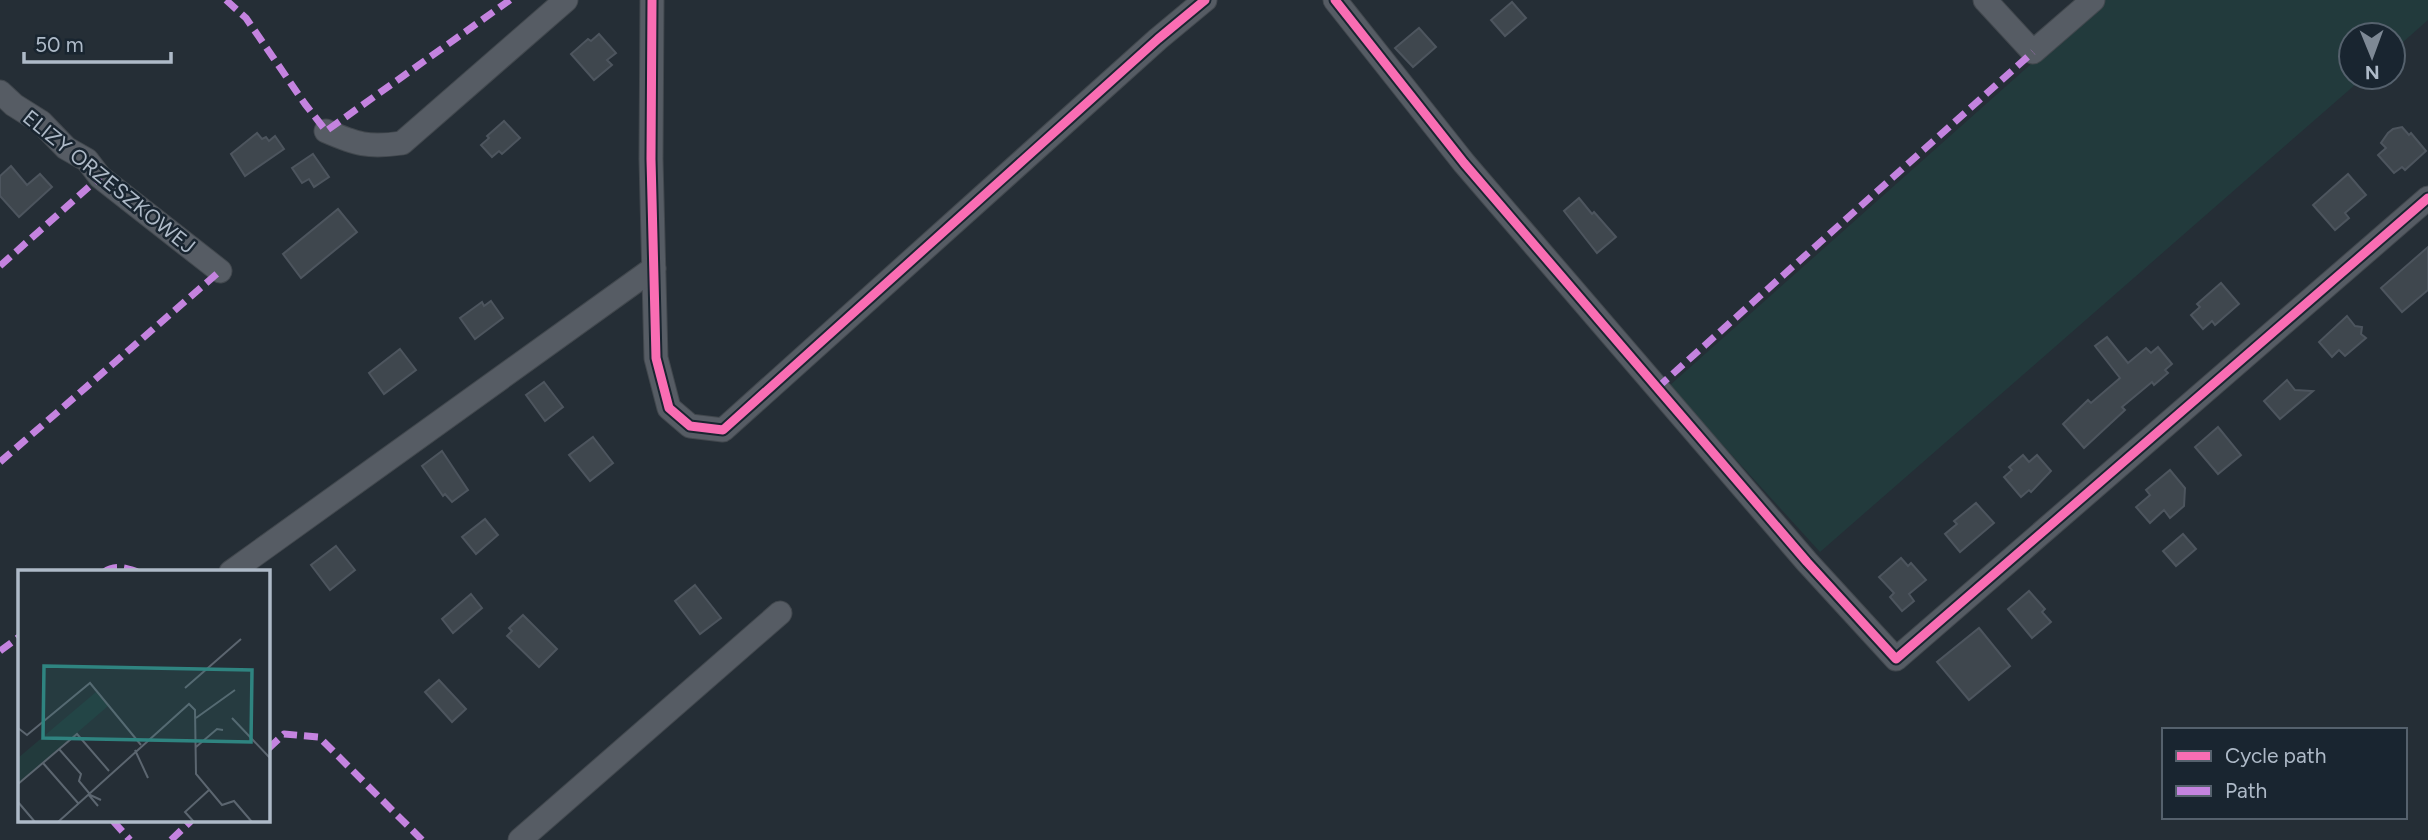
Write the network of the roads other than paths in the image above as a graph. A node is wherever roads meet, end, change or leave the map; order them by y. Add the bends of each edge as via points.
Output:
1 (566, 0) edge
2 (652, 0) edge
3 (1205, 0) edge
4 (1335, 0) edge
5 (1985, 0) edge
6 (2093, 0) edge
7 (0, 92) edge
8 (326, 131) dead end
9 (2428, 198) edge
10 (653, 268) junction
11 (220, 271) dead end
12 (234, 570) edge
13 (780, 613) dead end
14 (520, 840) edge

1 - 8 street via 402,143 375,146
2 - 10 street
3 - 10 street via 723,430 690,426 669,408 656,358
4 - 9 street via 1464,163 1896,659
5 - 6 street via 2032,52
7 - 11 street, ELIZY ORZESZKOWEJ
10 - 12 street
13 - 14 street

